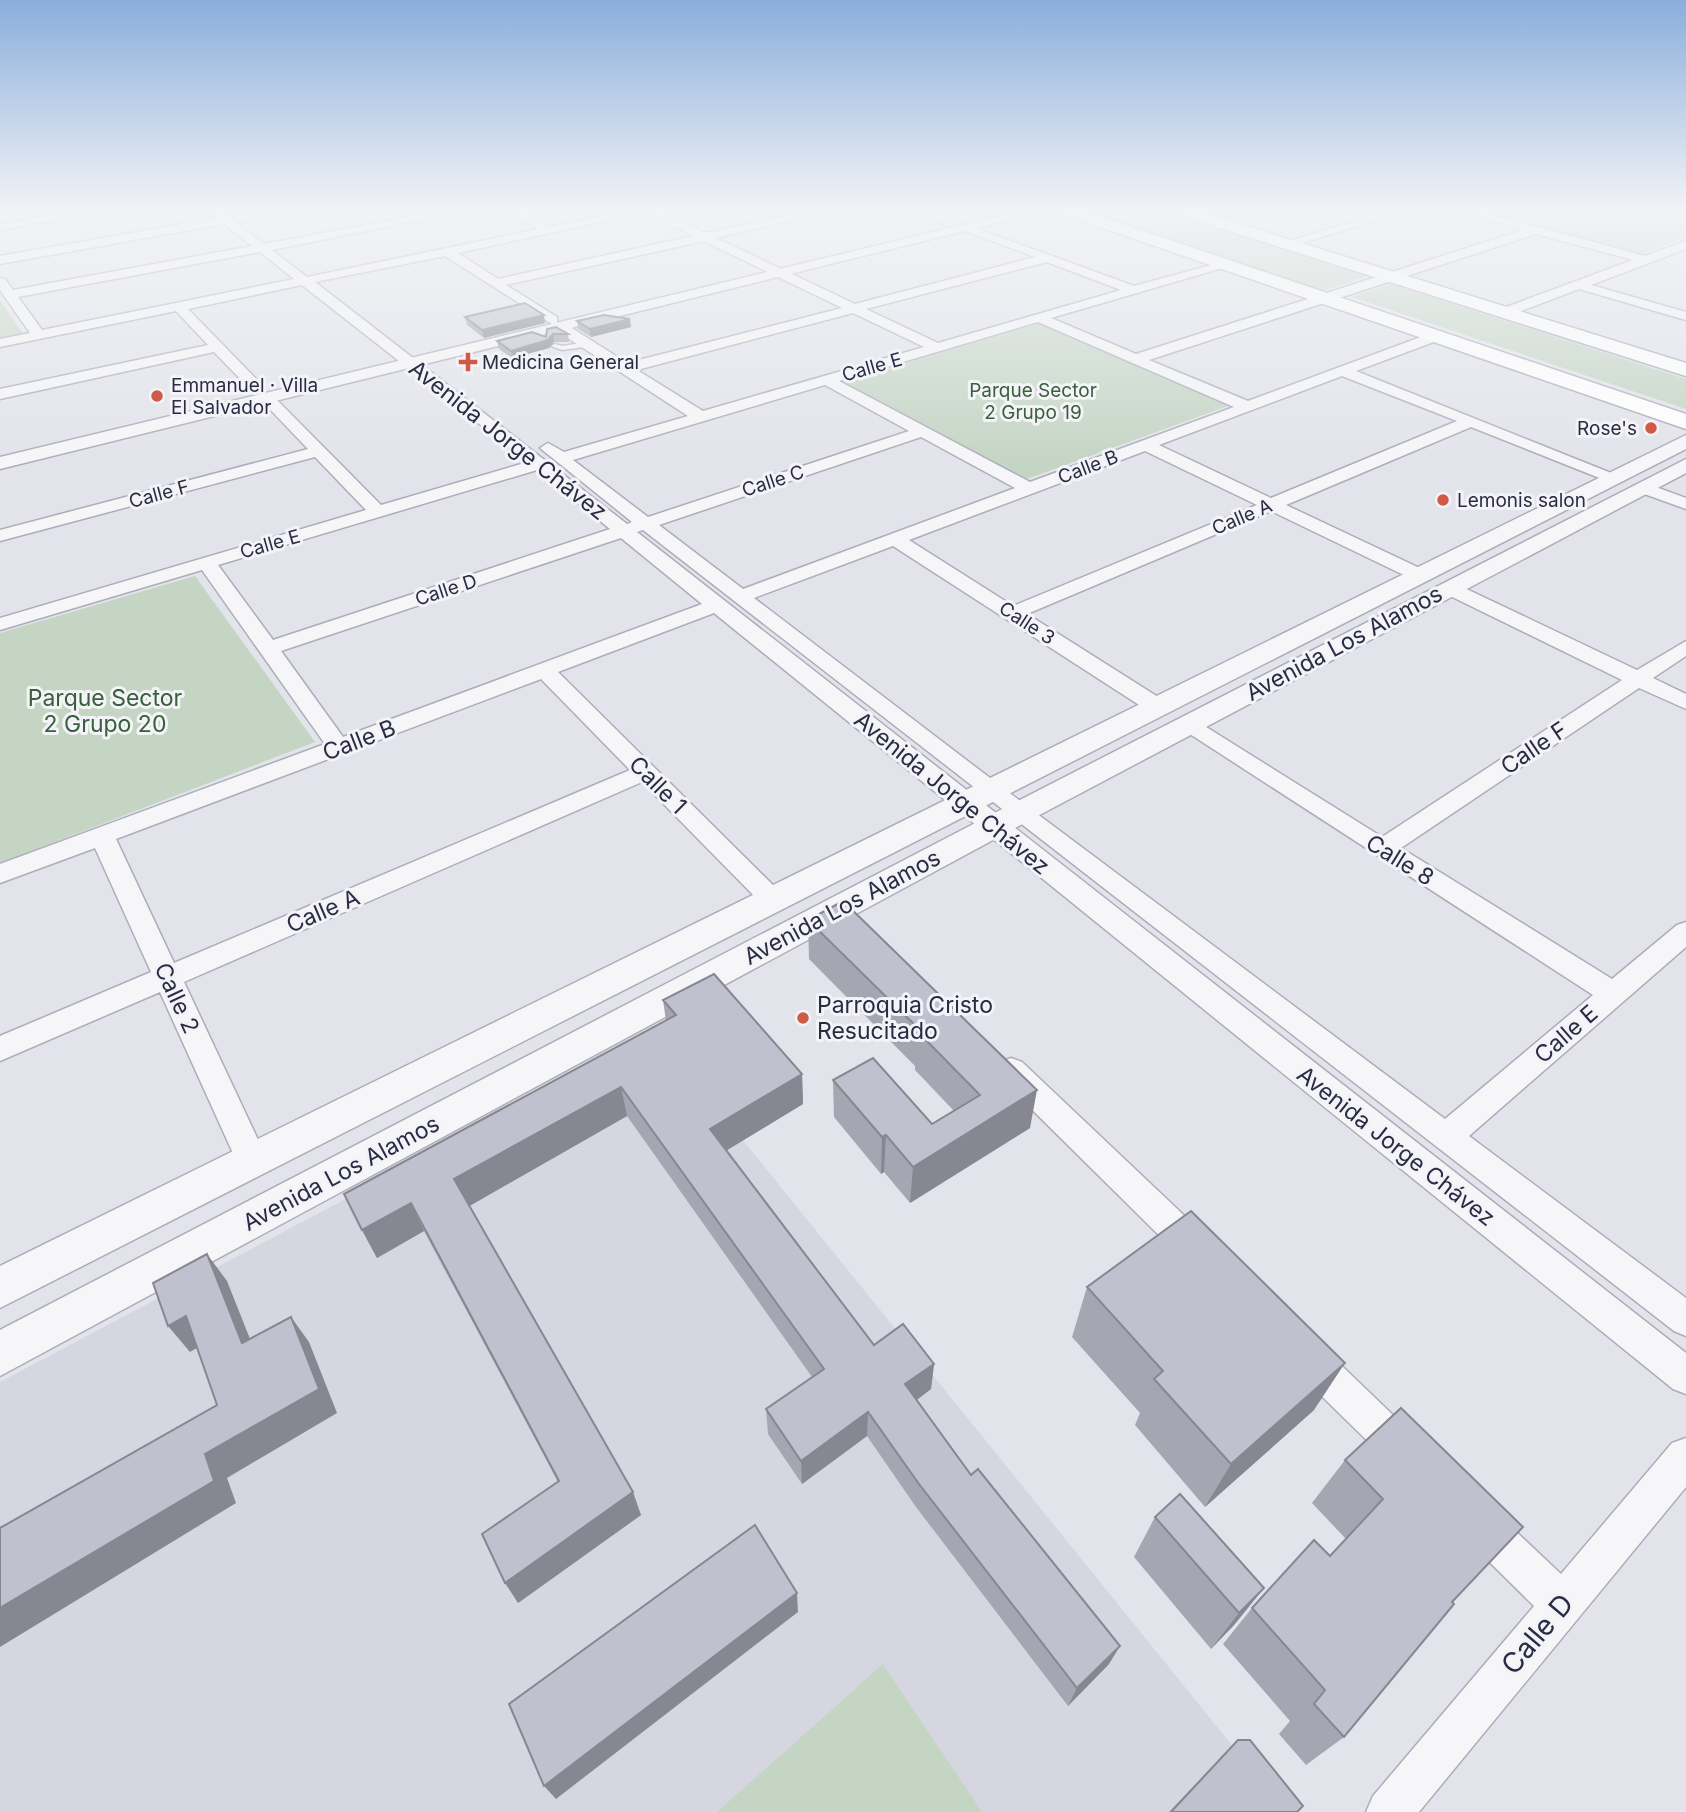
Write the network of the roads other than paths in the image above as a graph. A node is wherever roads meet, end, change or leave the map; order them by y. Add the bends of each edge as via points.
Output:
1 (10, 296) edge
2 (229, 297) edge
3 (337, 297) edge
4 (516, 297) edge
5 (670, 297) edge
6 (687, 297) edge
7 (827, 297) edge
8 (900, 297) edge
9 (1112, 297) edge
10 (1315, 297) edge
11 (1329, 297) edge
12 (1451, 297) edge
13 (1548, 297) edge
14 (1619, 297) edge
15 (1322, 299) junction
16 (179, 307) junction
17 (853, 309) junction
18 (1503, 313) junction
19 (1686, 316) edge
20 (1039, 318) junction
21 (557, 324) junction
22 (38, 335) junction
23 (1434, 337) junction
24 (589, 340) junction
25 (0, 343) edge
26 (555, 346) dead end
27 (218, 347) junction
28 (937, 348) junction
29 (417, 358) junction
30 (1136, 359) junction
31 (625, 368) junction
32 (1686, 370) edge
33 (1342, 371) junction
34 (826, 380) junction
35 (0, 394) edge
36 (263, 394) junction
37 (1248, 407) junction
38 (701, 417) junction
39 (1471, 421) junction
40 (1686, 422) edge
41 (922, 432) junction
42 (1686, 440) edge
43 (1145, 445) junction
44 (319, 451) junction
45 (0, 452) edge
46 (551, 461) junction
47 (0, 463) edge
48 (1686, 465) edge
49 (1628, 482) junction
50 (1030, 488) junction
51 (1686, 503) edge
52 (1271, 505) junction
53 (378, 512) junction
54 (635, 527) junction
55 (0, 536) edge
56 (895, 539) junction
57 (207, 563) junction
58 (1419, 575) junction
59 (1449, 588) junction
60 (742, 596) junction
61 (717, 606) junction
62 (1013, 613) junction
63 (0, 624) edge
64 (1686, 647) edge
65 (269, 648) junction
66 (544, 670) junction
67 (1638, 679) junction
68 (1686, 702) edge
69 (1158, 706) junction
70 (1187, 725) junction
71 (339, 747) junction
72 (646, 772) junction
73 (977, 797) junction
74 (1006, 820) junction
75 (102, 835) junction
76 (1382, 849) junction
77 (0, 874) edge
78 (773, 900) junction
79 (842, 906) junction
80 (1686, 932) edge
81 (871, 934) edge
82 (167, 978) junction
83 (1613, 995) junction
84 (0, 1049) edge
85 (991, 1051) edge
86 (1447, 1136) junction
87 (252, 1161) junction
88 (1222, 1274) edge
89 (0, 1288) edge
90 (1686, 1319) edge
91 (1282, 1332) edge
92 (0, 1354) edge
93 (1686, 1376) edge
94 (1686, 1457) edge
95 (1562, 1604) junction
96 (1389, 1812) edge

1 - 22 street
2 - 16 street
3 - 29 street, Avenida Jorge Chávez
4 - 21 street
5 - 21 street
6 - 21 street via 609,319
7 - 17 street
8 - 17 street
9 - 20 street, Calle E
10 - 15 main road
11 - 15 street
12 - 18 main road
13 - 18 street
14 - 19 street
15 - 23 main road
15 - 30 street
16 - 22 street
16 - 27 street
17 - 28 street
17 - 31 street
18 - 32 main road
20 - 28 street, Calle E
20 - 30 street
21 - 24 street
21 - 29 street
21 - 29 street via 539,337
22 - 25 street
23 - 33 street, Calle B
23 - 40 main road
24 - 26 lane
24 - 31 street
27 - 35 street
27 - 36 street
28 - 34 street, Calle E
29 - 36 street
29 - 46 street, Avenida Jorge Chávez
30 - 37 street
31 - 38 street
33 - 37 street, Calle B
33 - 39 street
34 - 38 street, Calle E
34 - 41 street
36 - 44 street
36 - 45 street
36 - 47 street
37 - 43 street, Calle B
38 - 46 street, Calle E
39 - 49 street
39 - 52 street, Calle A
41 - 50 street
41 - 54 street, Calle C
42 - 49 street, Avenida Los Alamos
43 - 50 street, Calle B
43 - 52 street
44 - 53 street
44 - 55 street, Calle F
46 - 53 street, Calle E
46 - 54 street, Avenida Jorge Chávez
48 - 49 street, Avenida Los Alamos
49 - 51 street
49 - 58 street, Avenida Los Alamos
49 - 59 street, Avenida Los Alamos
50 - 56 street, Calle B
52 - 58 street
52 - 62 street, Calle A
53 - 57 street, Calle E
54 - 60 street, Avenida Jorge Chávez
54 - 61 street, Avenida Jorge Chávez
54 - 65 street, Calle D
56 - 60 street, Calle B
56 - 62 street, Calle 3
57 - 63 street, Calle E
57 - 65 street
58 - 69 street, Avenida Los Alamos
59 - 67 street
59 - 70 street, Avenida Los Alamos
60 - 73 street, Avenida Jorge Chávez
61 - 66 street, Calle B
61 - 73 street, Avenida Jorge Chávez
62 - 69 street, Calle 3
64 - 67 street, Calle F
65 - 71 street
66 - 71 street, Calle B
66 - 72 street, Calle 1
67 - 68 street
67 - 76 street, Calle F
69 - 73 street, Avenida Los Alamos
70 - 74 street, Avenida Los Alamos
70 - 76 street, Calle 8
71 - 75 street, Calle B
72 - 78 street, Calle 1
72 - 82 street, Calle A
73 - 74 street, Avenida Jorge Chávez
73 - 78 street, Avenida Los Alamos
74 - 79 street, Avenida Los Alamos
74 - 86 street, Avenida Jorge Chávez
74 - 93 street, Avenida Jorge Chávez
75 - 77 street, Calle B
75 - 82 street, Calle 2
76 - 83 street, Calle 8
78 - 87 street, Avenida Los Alamos
79 - 81 street
79 - 92 street, Avenida Los Alamos
80 - 83 street, Calle E
82 - 84 street, Calle A
82 - 87 street, Calle 2
83 - 86 street, Calle E
85 - 88 street
86 - 90 street, Avenida Jorge Chávez
87 - 89 street, Avenida Los Alamos
91 - 95 street
94 - 95 street, Calle D
95 - 96 street, Calle D

